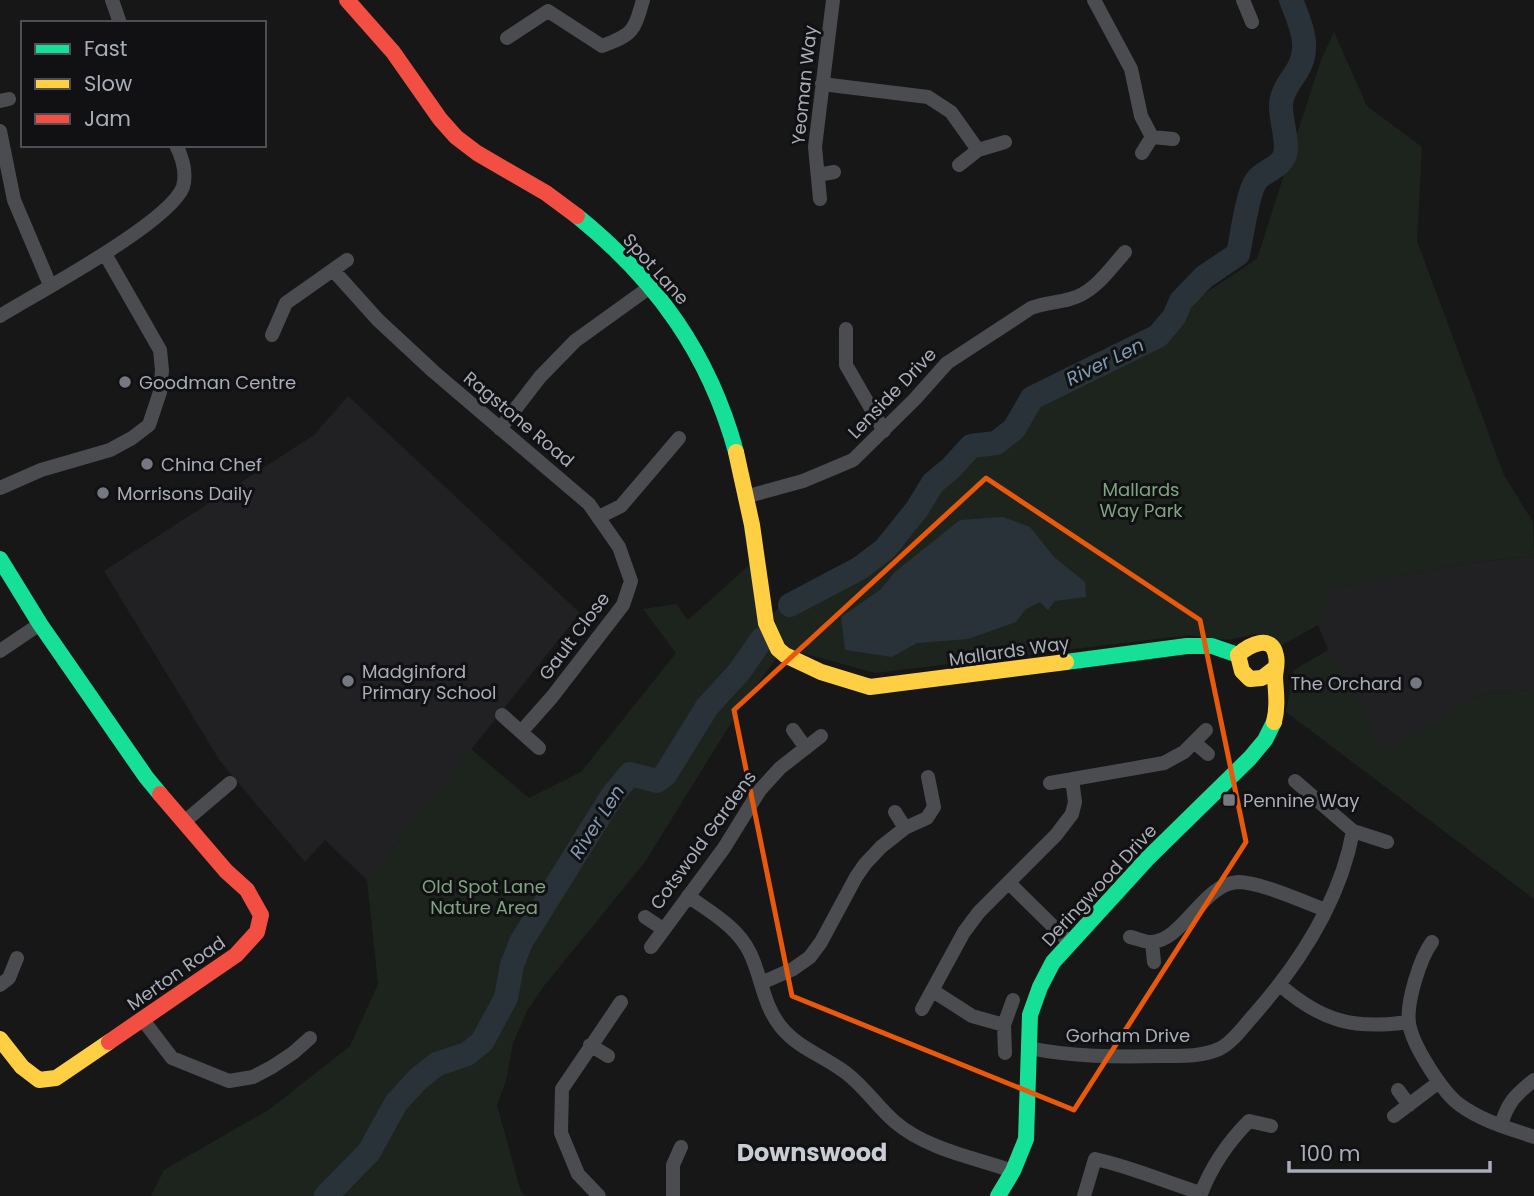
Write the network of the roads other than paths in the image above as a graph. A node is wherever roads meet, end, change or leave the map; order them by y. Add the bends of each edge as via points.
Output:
1 (112, 0) edge
2 (348, 0) edge
3 (643, 0) edge
4 (833, 0) edge
5 (1094, 0) edge
6 (1243, 0) edge
7 (119, 21) edge
8 (1252, 22) dead end
9 (507, 38) dead end
10 (822, 85) junction
11 (0, 131) edge
12 (1152, 137) junction
13 (1173, 139) dead end
14 (1005, 142) dead end
15 (177, 147) edge
16 (978, 150) junction
17 (1142, 153) dead end
18 (959, 165) dead end
19 (834, 172) dead end
20 (818, 175) junction
21 (820, 199) dead end
22 (1125, 252) dead end
23 (105, 254) junction
24 (347, 260) dead end
25 (333, 270) junction
26 (50, 285) junction
27 (650, 287) junction
28 (0, 316) edge
29 (846, 329) dead end
30 (272, 335) dead end
31 (500, 429) junction
32 (884, 431) junction
33 (679, 438) dead end
34 (0, 488) edge
35 (745, 496) junction
36 (600, 517) junction
37 (0, 559) edge
38 (40, 624) junction
39 (0, 651) edge
40 (1238, 655) junction
41 (788, 658) joint
42 (1275, 668) junction
43 (1259, 680) junction
44 (502, 715) dead end
45 (793, 730) dead end
46 (1206, 730) dead end
47 (521, 732) junction
48 (821, 736) dead end
49 (1195, 743) junction
50 (539, 748) dead end
51 (806, 748) junction
52 (1258, 749) junction
53 (1208, 754) dead end
54 (929, 777) dead end
55 (1072, 779) junction
56 (1295, 781) dead end
57 (230, 783) dead end
58 (1050, 783) dead end
59 (895, 812) dead end
60 (184, 822) junction
61 (905, 828) junction
62 (1353, 831) junction
63 (1387, 842) dead end
64 (1009, 883) junction
65 (688, 896) junction
66 (1326, 910) junction
67 (645, 916) dead end
68 (663, 929) junction
69 (1130, 937) dead end
70 (1069, 942) junction
71 (1152, 942) junction
72 (1432, 942) dead end
73 (651, 947) dead end
74 (17, 958) dead end
75 (1154, 962) dead end
76 (761, 983) junction
77 (0, 985) edge
78 (1280, 985) junction
79 (933, 991) junction
80 (1013, 1000) dead end
81 (621, 1002) dead end
82 (922, 1009) dead end
83 (143, 1020) junction
84 (1408, 1022) junction
85 (1004, 1025) junction
86 (310, 1038) dead end
87 (0, 1041) edge
88 (590, 1045) junction
89 (1028, 1048) junction
90 (1005, 1053) dead end
91 (608, 1056) dead end
92 (1534, 1080) edge
93 (1439, 1082) junction
94 (1398, 1090) dead end
95 (1409, 1105) junction
96 (1244, 1107) dead end
97 (1394, 1116) dead end
98 (1249, 1121) junction
99 (1501, 1125) junction
100 (1271, 1126) dead end
101 (1534, 1137) edge
102 (681, 1147) dead end
103 (1013, 1171) junction
104 (1200, 1194) edge
105 (599, 1196) edge
106 (673, 1196) edge
107 (998, 1196) edge
108 (1084, 1196) edge

1 - 7 street
2 - 27 street, Spot Lane via 385,41 457,139 563,204
3 - 9 street via 635,29 603,46 553,8
4 - 10 street, Yeoman Way
5 - 12 street via 1130,69
6 - 8 street
10 - 16 street via 928,97 951,112
10 - 20 street, Yeoman Way via 815,147
11 - 26 street via 14,200
12 - 13 street
12 - 17 street
14 - 16 street
15 - 23 street via 183,161 183,186 166,209
16 - 18 street
19 - 20 street
20 - 21 street, Yeoman Way
22 - 32 street, Lenside Drive via 1087,292 1031,308 967,348 947,363
23 - 26 street
23 - 34 street via 160,350 160,391 149,425 110,450 40,470
24 - 25 street
25 - 30 street via 286,303
25 - 31 street, Ragstone Road via 377,320
26 - 28 street
27 - 31 street via 575,341
27 - 35 street, Spot Lane via 705,367 723,408
29 - 32 street via 846,365
31 - 36 street, Ragstone Road
32 - 35 street, Lenside Drive via 853,460 803,481
33 - 36 street via 621,506
35 - 41 street, Spot Lane via 770,632
36 - 47 street, Gault Close via 619,547 631,581 623,606
37 - 38 street, Merton Road
38 - 39 street
38 - 60 street, Merton Road via 146,777
40 - 41 street, Mallards Way via 1212,646 1187,646 870,687
40 - 42 street, Deringwood Drive via 1248,644 1270,645 1277,656
40 - 43 street via 1245,676
42 - 43 street
42 - 52 street, Deringwood Drive via 1278,715
43 - 52 street via 1268,711
44 - 47 street
45 - 51 street
46 - 49 street
47 - 50 street
48 - 51 street, Cotswold Gardens
49 - 53 street
49 - 55 street via 1164,763
51 - 65 street, Cotswold Gardens via 760,790
52 - 70 street, Deringwood Drive
54 - 61 street via 934,807 927,818
55 - 58 street
55 - 64 street via 1072,814
56 - 62 street
57 - 60 street
59 - 61 street
60 - 83 street, Merton Road via 247,890 261,915 257,932 236,955
61 - 76 street via 881,847 856,877 810,957
62 - 63 street
62 - 66 street, Gorham Drive via 1348,860
64 - 70 street
64 - 79 street via 964,932
65 - 68 street, Cotswold Gardens
65 - 76 street via 737,932 751,953
66 - 71 street via 1238,882 1224,886 1166,937
66 - 78 street, Gorham Drive
67 - 68 street, Cotswold Gardens
68 - 73 street, Cotswold Gardens
69 - 71 street
70 - 89 street, Deringwood Drive via 1040,987 1030,1015
71 - 75 street
72 - 84 street via 1415,980
74 - 77 street via 9,978
76 - 103 street via 766,1003 794,1041 842,1070 895,1123 936,1146
78 - 84 street via 1308,1008 1337,1021
78 - 89 street, Gorham Drive via 1221,1048 1200,1055 1112,1057
79 - 82 street
79 - 85 street via 972,1016
80 - 85 street
81 - 88 street
83 - 86 street via 173,1058 229,1081 253,1077 272,1067
83 - 87 street, Merton Road via 55,1078 39,1080
84 - 93 street
85 - 90 street
88 - 91 street
88 - 105 street via 562,1089 561,1133 578,1174
89 - 103 street, Deringwood Drive via 1026,1139
92 - 99 street via 1507,1105
93 - 95 street
93 - 99 street via 1457,1103
94 - 95 street
95 - 97 street
96 - 98 street
98 - 100 street
98 - 104 street via 1213,1166
99 - 101 street
102 - 106 street via 673,1165
103 - 107 street, Deringwood Drive
104 - 108 street via 1096,1153

